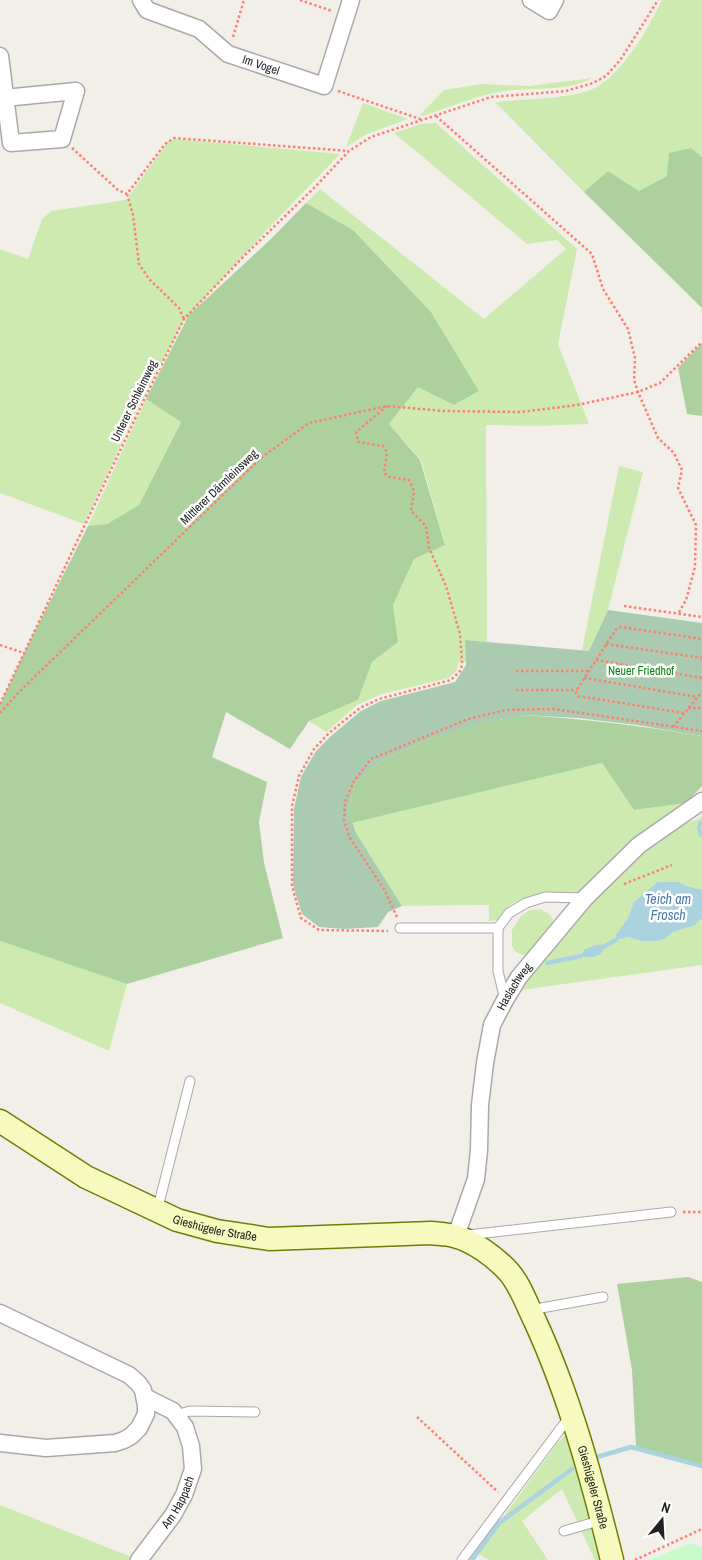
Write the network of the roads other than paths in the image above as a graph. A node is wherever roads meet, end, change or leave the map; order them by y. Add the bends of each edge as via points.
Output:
1 (141, 0) edge
2 (531, 0) edge
3 (556, 0) edge
4 (348, 8) edge
5 (0, 56) edge
6 (4, 98) junction
7 (700, 803) edge
8 (585, 898) junction
9 (400, 928) road end
10 (498, 928) junction
11 (505, 1000) junction
12 (190, 1081) dead end
13 (0, 1121) edge
14 (157, 1212) junction
15 (671, 1212) road end
16 (456, 1236) junction
17 (603, 1297) dead end
18 (530, 1310) junction
19 (0, 1313) edge
20 (145, 1397) junction
21 (255, 1412) dead end
22 (572, 1414) junction
23 (176, 1415) junction
24 (0, 1443) edge
25 (602, 1520) junction
26 (564, 1532) dead end
27 (138, 1560) edge
28 (462, 1560) edge
29 (612, 1560) edge

1 - 4 street, Im Vogel via 147,10 199,29 228,54 324,86
2 - 3 street via 549,11
5 - 6 street
6 - 6 street via 10,142 62,139 76,91
7 - 8 street, Haslachweg via 640,845
8 - 10 lane via 545,897 526,903 509,913
8 - 11 street, Haslachweg via 519,977
9 - 10 lane
10 - 11 lane via 498,971
11 - 16 street, Haslachweg via 492,1025 485,1063 476,1179
12 - 14 lane
13 - 14 street, Gieshügeler Straße via 86,1177
14 - 16 street, Gieshügeler Straße via 217,1231 269,1239 431,1233
15 - 16 lane, Gieshügeler Straße
16 - 18 street, Gieshügeler Straße via 485,1251 509,1271
17 - 18 lane
18 - 22 street, Gieshügeler Straße
19 - 20 street via 129,1375 138,1383
20 - 23 street
20 - 24 street via 143,1422 131,1436 115,1443 46,1448
21 - 23 lane
22 - 25 street, Gieshügeler Straße
22 - 28 lane
23 - 27 street, Am Happach via 185,1427 193,1469 173,1516
25 - 26 lane
25 - 29 street, Gieshügeler Straße

